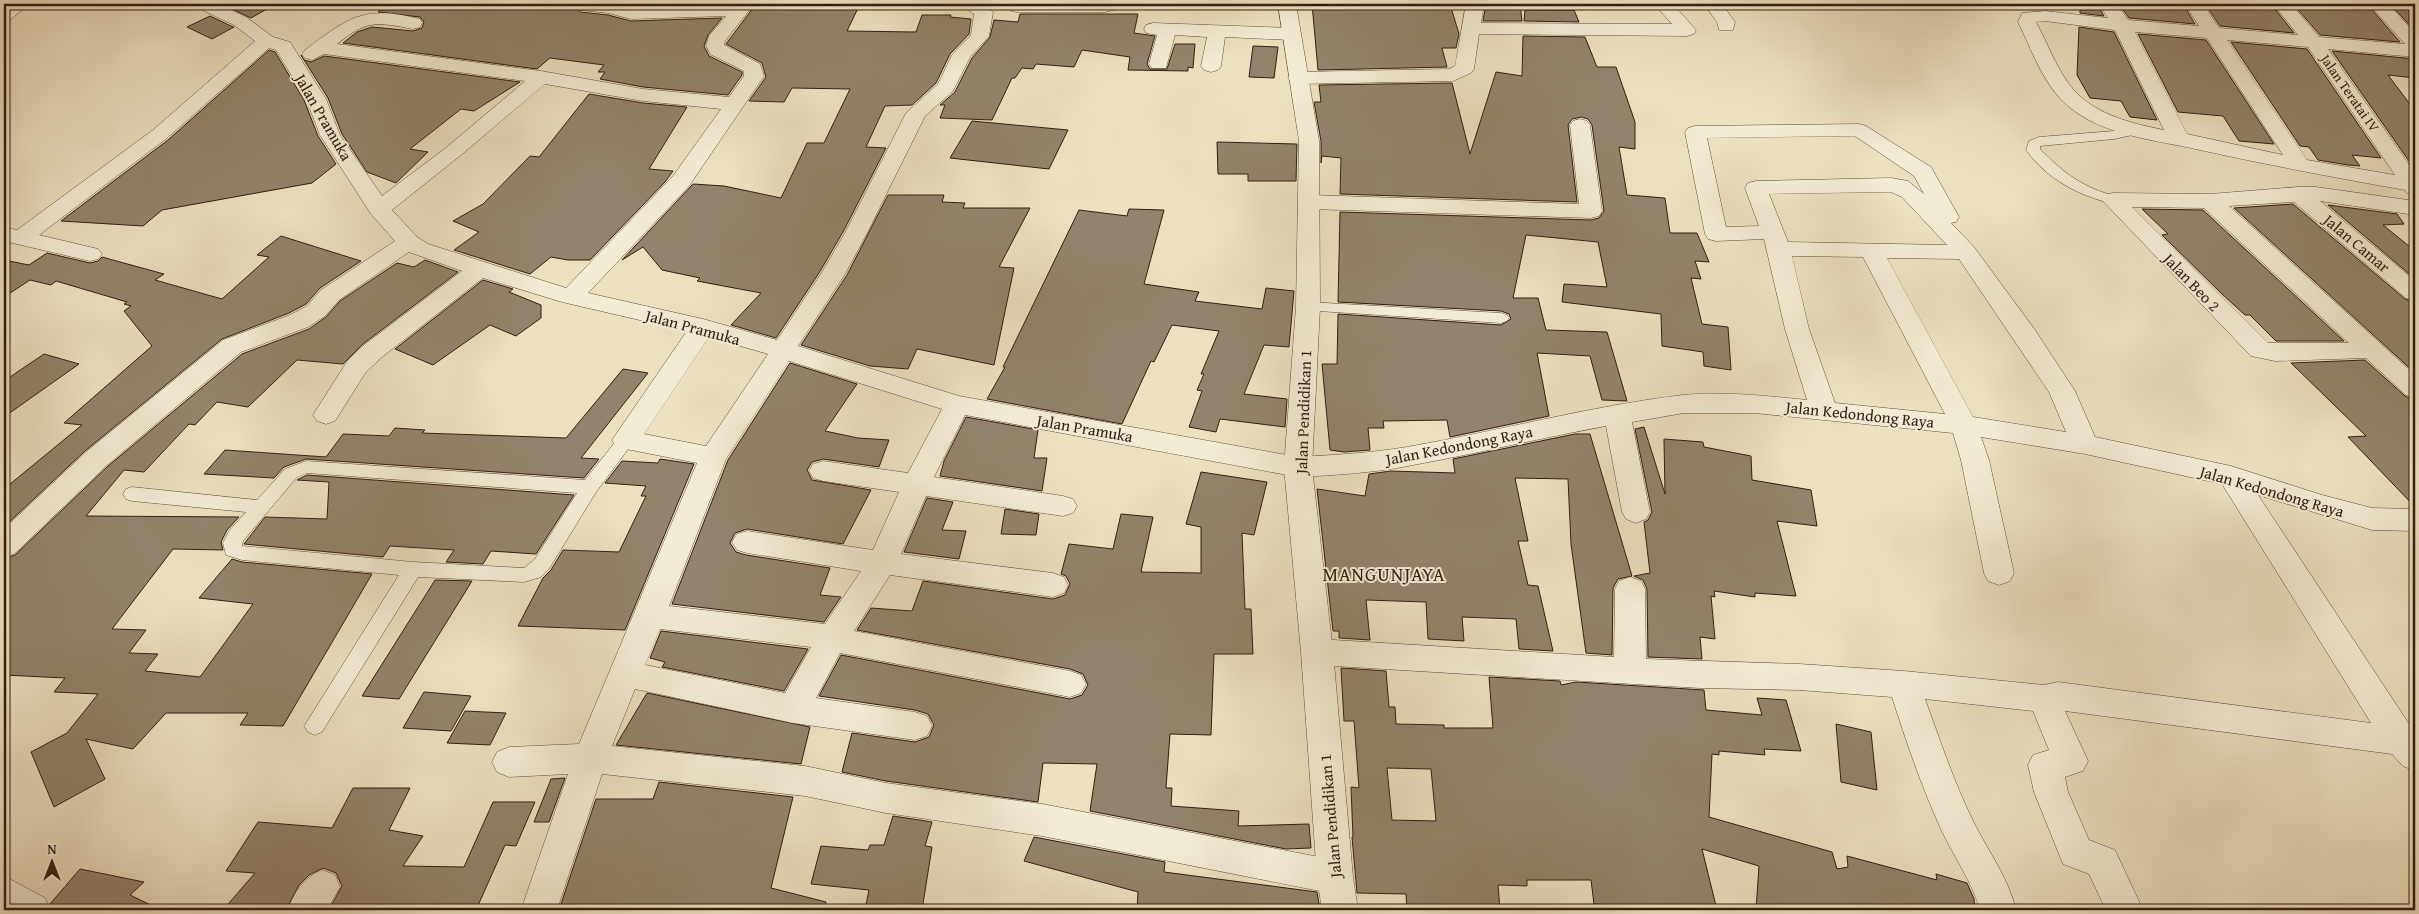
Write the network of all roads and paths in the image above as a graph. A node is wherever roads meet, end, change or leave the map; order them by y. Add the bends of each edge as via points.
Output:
1 (20, 4) edge
2 (204, 4) edge
3 (978, 4) edge
4 (1014, 4) edge
5 (1117, 4) edge
6 (1287, 4) edge
7 (1475, 4) edge
8 (1663, 4) edge
9 (1713, 4) edge
10 (2108, 4) edge
11 (2194, 4) edge
12 (2282, 4) edge
13 (2378, 4) edge
14 (586, 6) dead end
15 (743, 6) edge
16 (4, 16) edge
17 (414, 24) dead end
18 (2122, 25) junction
19 (1726, 26) dead end
20 (1471, 28) junction
21 (1217, 32) junction
22 (1291, 34) junction
23 (2214, 34) junction
24 (266, 41) junction
25 (2315, 44) junction
26 (2415, 44) edge
27 (320, 48) junction
28 (2415, 51) edge
29 (1159, 64) dead end
30 (294, 66) junction
31 (1211, 66) dead end
32 (542, 78) junction
33 (1298, 78) junction
34 (734, 104) junction
35 (1580, 125) dead end
36 (2137, 130) junction
37 (2179, 139) junction
38 (2300, 164) junction
39 (2415, 186) edge
40 (2298, 194) junction
41 (2113, 200) junction
42 (2210, 201) junction
43 (1310, 202) junction
44 (2415, 208) edge
45 (378, 209) junction
46 (12, 236) edge
47 (1775, 240) junction
48 (409, 242) junction
49 (1961, 246) junction
50 (1872, 252) junction
51 (90, 254) dead end
52 (480, 269) junction
53 (2415, 293) edge
54 (571, 297) junction
55 (1308, 307) junction
56 (1500, 318) dead end
57 (703, 328) junction
58 (782, 350) junction
59 (2374, 350) junction
60 (2415, 389) edge
61 (957, 405) junction
62 (1824, 410) junction
63 (326, 415) dead end
64 (1618, 416) junction
65 (1964, 425) junction
66 (626, 440) junction
67 (2085, 444) junction
68 (712, 457) junction
69 (1298, 467) junction
70 (823, 471) dead end
71 (2231, 476) junction
72 (917, 484) junction
73 (590, 487) junction
74 (132, 494) dead end
75 (1063, 506) dead end
76 (262, 507) junction
77 (1636, 512) dead end
78 (2415, 520) edge
79 (747, 542) dead end
80 (4, 546) edge
81 (883, 562) junction
82 (413, 569) junction
83 (1999, 572) dead end
84 (1053, 585) dead end
85 (1630, 589) dead end
86 (650, 616) junction
87 (832, 639) junction
88 (1317, 652) junction
89 (1630, 670) junction
90 (625, 674) junction
91 (1070, 684) dead end
92 (1904, 684) junction
93 (2044, 699) junction
94 (793, 709) junction
95 (315, 726) dead end
96 (915, 726) dead end
97 (2408, 748) edge
98 (590, 758) junction
99 (509, 762) dead end
100 (4, 893) edge
101 (1338, 894) edge
102 (32, 910) edge
103 (539, 910) edge
104 (1998, 910) edge
105 (2125, 910) edge

1 - 16 street
2 - 24 street, Jalan Pramuka via 240,21
3 - 58 street via 973,6 984,12 980,36 962,55 946,87 916,113 833,274
4 - 5 street via 1017,7 1105,7
6 - 22 street, Jalan Pendidikan 1
7 - 20 street
8 - 20 street via 1688,30
9 - 19 street
10 - 18 street
11 - 23 street
12 - 25 street, Jalan Teratai IV
13 - 26 street
14 - 15 street via 631,14 702,13
15 - 34 street via 715,45 717,50 754,72
17 - 27 street via 380,17 360,19
18 - 23 street
18 - 36 street via 2034,15 2027,19 2064,90 2078,104 2098,116
18 - 37 street
20 - 33 street via 1464,69 1454,75
21 - 22 street
21 - 29 street via 1160,30
21 - 31 street
22 - 33 street, Jalan Pendidikan 1
23 - 25 street
23 - 38 street
24 - 30 street, Jalan Pramuka via 283,46
24 - 46 street via 160,134
25 - 28 street
25 - 39 street, Jalan Teratai IV
27 - 30 street
27 - 32 street
30 - 45 street, Jalan Pramuka via 316,98 330,134
32 - 34 street
32 - 45 street
33 - 43 street, Jalan Pendidikan 1 via 1309,141
34 - 54 street via 681,181
35 - 43 street via 1591,211
36 - 37 street
36 - 41 lane via 2114,136 2034,144 2033,150 2068,185 2084,193
37 - 38 street
38 - 39 street
40 - 42 street
40 - 44 street via 2336,195
40 - 53 street, Jalan Camar
41 - 42 street
41 - 59 street, Jalan Beo 2 via 2260,350 2275,353
42 - 59 street
43 - 55 street, Jalan Pendidikan 1
45 - 48 street, Jalan Pramuka
46 - 51 street
47 - 49 street via 1756,188 1891,185 1910,192
47 - 49 street via 1716,234 1696,132 1859,130 1923,172 1946,211
47 - 50 street
47 - 62 street via 1797,329
48 - 52 street, Jalan Pramuka via 420,249
48 - 80 street via 324,294 316,312 232,346 96,459
49 - 50 street
49 - 67 street via 2062,391
50 - 65 street
52 - 54 street, Jalan Pramuka
52 - 63 street via 378,346 357,366
54 - 57 street, Jalan Pramuka
55 - 56 lane
55 - 69 street, Jalan Pendidikan 1
57 - 58 street, Jalan Pramuka
57 - 66 street
58 - 61 street, Jalan Pramuka
58 - 68 street
59 - 60 street
61 - 69 street, Jalan Pramuka
61 - 72 street
62 - 64 street, Jalan Kedondong Raya via 1754,404 1684,404
62 - 65 street, Jalan Kedondong Raya
64 - 69 street, Jalan Kedondong Raya via 1530,430 1407,457
64 - 77 street
65 - 67 street, Jalan Kedondong Raya
65 - 83 street via 1975,460
66 - 68 street
66 - 73 lane
67 - 71 street, Jalan Kedondong Raya
68 - 86 street
69 - 88 street, Jalan Pendidikan 1
70 - 72 street
71 - 78 street, Jalan Kedondong Raya via 2372,519
71 - 97 street
72 - 75 street
72 - 81 street
73 - 76 lane via 317,466 291,474
73 - 82 lane via 534,572 512,576
74 - 76 lane
76 - 82 lane via 236,536 233,550
79 - 81 street
81 - 84 street
81 - 87 street
82 - 95 lane
85 - 89 street
86 - 87 street
86 - 90 street
87 - 91 street
87 - 94 street
88 - 89 street
88 - 101 street, Jalan Pendidikan 1
89 - 92 street
90 - 94 street
90 - 98 street
92 - 93 street
92 - 104 street via 1943,792 1966,844 1994,891
93 - 97 street via 2058,696
93 - 105 street via 2070,761 2045,765 2054,800 2076,852 2102,862
94 - 96 street
98 - 99 street
98 - 101 street via 805,781 886,798 1061,824
98 - 103 street
100 - 102 street

